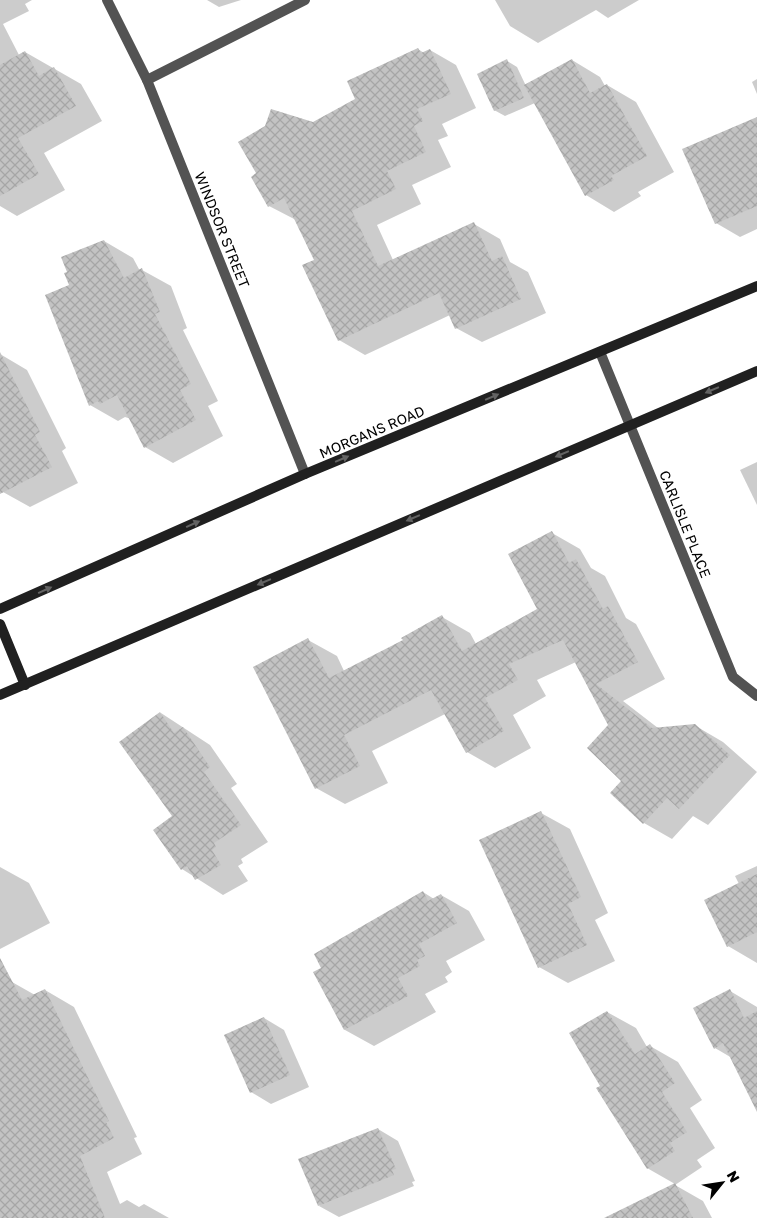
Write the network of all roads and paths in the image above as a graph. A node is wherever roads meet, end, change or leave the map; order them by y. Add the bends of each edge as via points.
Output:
1 (107, 0) edge
2 (305, 0) edge
3 (147, 80) junction
4 (757, 286) edge
5 (600, 352) junction
6 (757, 371) edge
7 (630, 424) junction
8 (306, 474) junction
9 (0, 610) edge
10 (0, 624) edge
11 (25, 685) junction
12 (0, 695) edge
13 (757, 696) edge

1 - 3 street, WINDSOR STREET
2 - 3 street
3 - 8 street, WINDSOR STREET
4 - 5 street, MORGANS ROAD
5 - 7 street, CARLISLE PLACE
8 -> 5 street, MORGANS ROAD
6 -> 7 street
7 -> 11 street
7 - 13 street, CARLISLE PLACE via 733,677
9 -> 8 street, MORGANS ROAD
10 - 11 street
11 - 12 street

